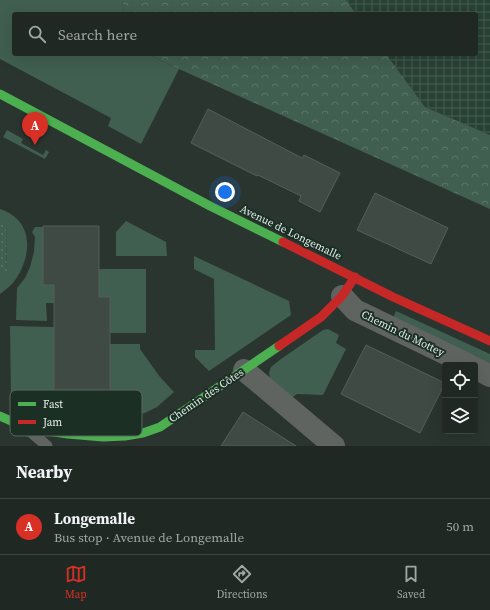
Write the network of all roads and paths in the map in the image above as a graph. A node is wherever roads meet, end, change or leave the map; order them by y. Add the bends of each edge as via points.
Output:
1 (0, 94) edge
2 (355, 277) junction
3 (342, 296) junction
4 (490, 341) edge
5 (463, 362) edge
6 (244, 370) junction
7 (478, 370) edge
8 (490, 376) edge
9 (0, 416) edge
10 (10, 420) edge
11 (142, 433) edge
12 (36, 436) edge
13 (91, 436) edge
14 (126, 436) edge
15 (47, 446) edge
16 (334, 446) edge

1 - 2 street, Avenue de Longemalle via 210,206
2 - 3 street, Chemin des Côtes
2 - 4 street, Avenue de Longemalle
3 - 5 street, Chemin du Mottey via 355,310
3 - 6 street, Chemin des Côtes via 321,317
6 - 11 street, Chemin des Côtes via 160,427
6 - 16 street
7 - 8 street
9 - 10 street, Chemin des Côtes
12 - 15 lane, Chemin des Côtes
13 - 14 street, Chemin des Côtes

